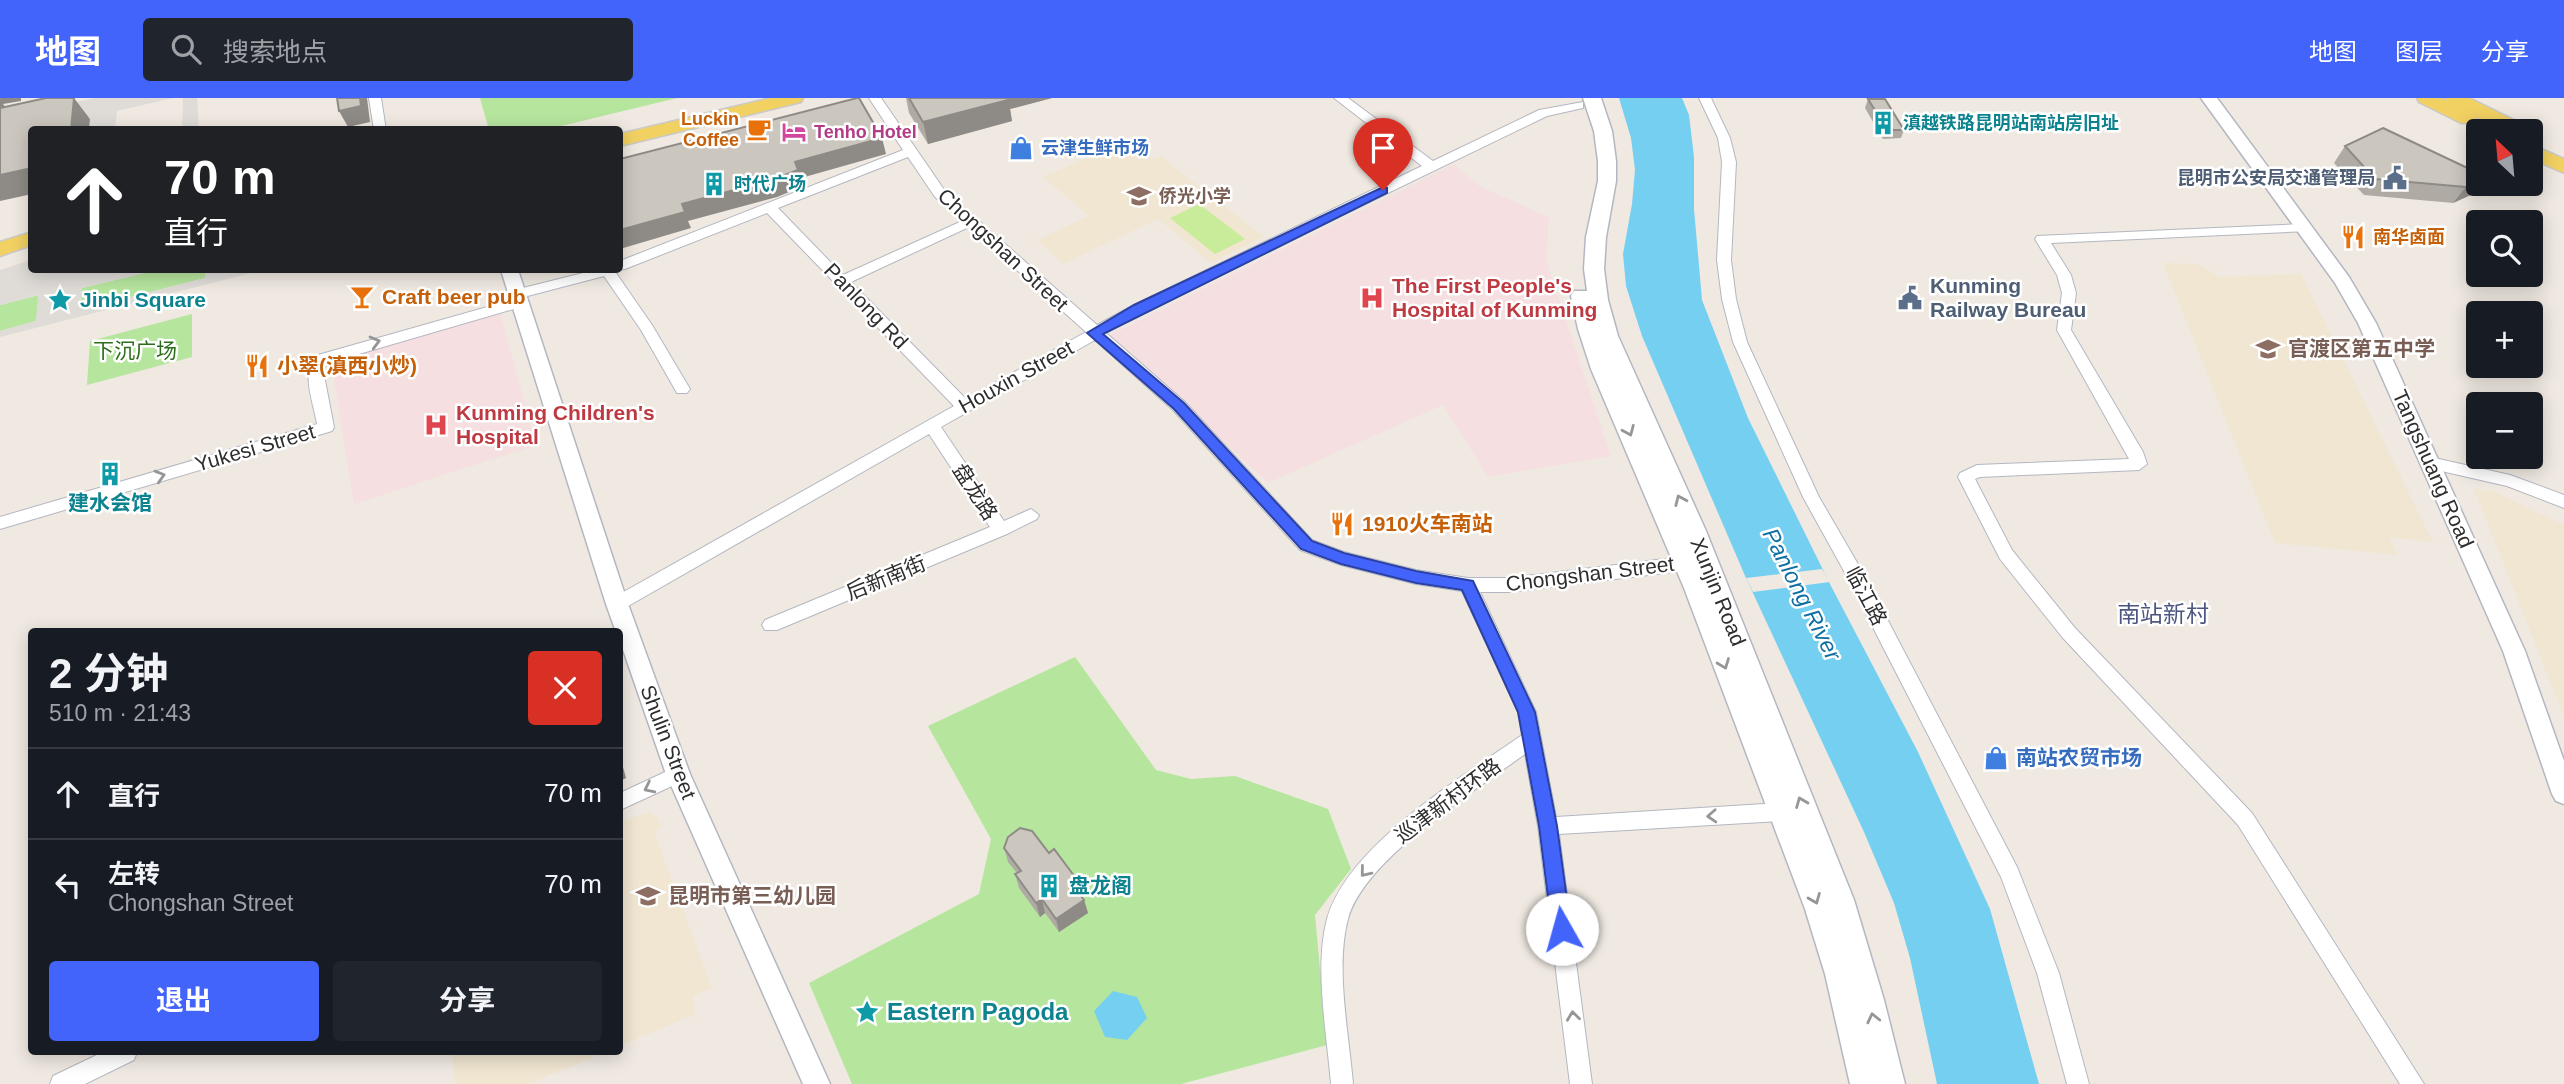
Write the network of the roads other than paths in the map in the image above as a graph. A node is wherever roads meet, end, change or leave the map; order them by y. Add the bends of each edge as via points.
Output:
1 (375, 98) edge
2 (739, 98) edge
3 (794, 98) edge
4 (875, 98) edge
5 (1340, 98) edge
6 (1705, 98) edge
7 (2209, 98) edge
8 (2426, 98) edge
9 (2454, 98) edge
10 (1583, 100) edge
11 (2468, 119) edge
12 (2497, 119) edge
13 (379, 126) edge
14 (623, 128) edge
15 (623, 139) edge
16 (2543, 142) edge
17 (909, 152) junction
18 (2564, 152) edge
19 (2543, 156) edge
20 (1432, 167) junction
21 (2564, 167) edge
22 (768, 206) junction
23 (970, 222) junction
24 (2304, 228) junction
25 (28, 239) edge
26 (0, 248) edge
27 (28, 254) edge
28 (0, 263) edge
29 (623, 265) edge
30 (510, 273) edge
31 (599, 273) edge
32 (614, 273) edge
33 (841, 281) junction
34 (518, 299) junction
35 (1094, 333) junction
36 (682, 389) dead end
37 (964, 407) junction
38 (931, 424) junction
39 (2430, 463) junction
40 (2564, 502) edge
41 (1031, 515) dead end
42 (0, 523) edge
43 (1001, 530) junction
44 (1695, 562) junction
45 (1468, 585) junction
46 (617, 604) junction
47 (771, 625) dead end
48 (1532, 737) junction
49 (678, 774) junction
50 (2564, 794) edge
51 (623, 801) edge
52 (1780, 812) junction
53 (1548, 826) junction
54 (120, 1055) edge
55 (61, 1084) edge
56 (817, 1084) edge
57 (1342, 1084) edge
58 (1581, 1084) edge
59 (1866, 1084) edge
60 (1889, 1084) edge
61 (2078, 1084) edge
62 (2413, 1084) edge

1 - 13 street
2 - 14 main road
3 - 15 main road
4 - 17 street, Chongshan Street
5 - 20 street
6 - 61 street, 临江路 via 1724,138 1729,162 1724,260 1740,342 1811,497 2010,874 2048,973
7 - 24 street, Tangshuang Road
8 - 11 main road
9 - 12 main road
10 - 20 street, Houxin Street via 1543,113
10 - 44 main road, Xunjin Road via 1594,171 1578,265 1588,329
16 - 18 main road
17 - 22 street
17 - 23 street, Chongshan Street via 940,194
19 - 21 main road
20 - 35 street, Houxin Street
22 - 29 street
22 - 33 street, Panlong Rd
23 - 33 street
23 - 35 street, Chongshan Street
24 - 39 street, Tangshuang Road via 2367,323
24 - 62 street via 2042,239 2064,275 2069,293 2064,330 2139,464 1977,471 1966,477 2006,554 2069,633 2245,819
25 - 26 main road
27 - 28 main road
30 - 34 street, Shulin Street
31 - 34 street
32 - 36 street
33 - 37 street, Panlong Rd
42 -> 34 street, Yukesi Street via 326,427 314,370 323,359
34 - 46 street, Shulin Street
35 - 37 street, Houxin Street
35 - 45 street, Chongshan Street via 1179,406 1306,545 1416,577
37 - 38 street, Houxin Street
38 - 43 street, 盘龙路
38 - 46 street, Houxin Street
39 - 40 street via 2510,481
39 - 50 street, Tangshuang Road via 2514,651
41 - 43 street, 盘龙路
43 - 47 street, 后新南街
44 - 45 street, Chongshan Street via 1510,585
44 -> 52 main road, Xunjin Road
60 -> 44 main road, Xunjin Road via 1840,900
45 - 48 street via 1527,712
46 - 49 street, Shulin Street
48 - 53 street
48 -> 57 street, 巡津新村环路 via 1394,842 1354,885 1338,915 1334,943
49 -> 51 street
49 - 56 street, Shulin Street
52 -> 53 street
52 -> 59 main road, Xunjin Road via 1820,909
58 -> 53 street
54 - 55 street

